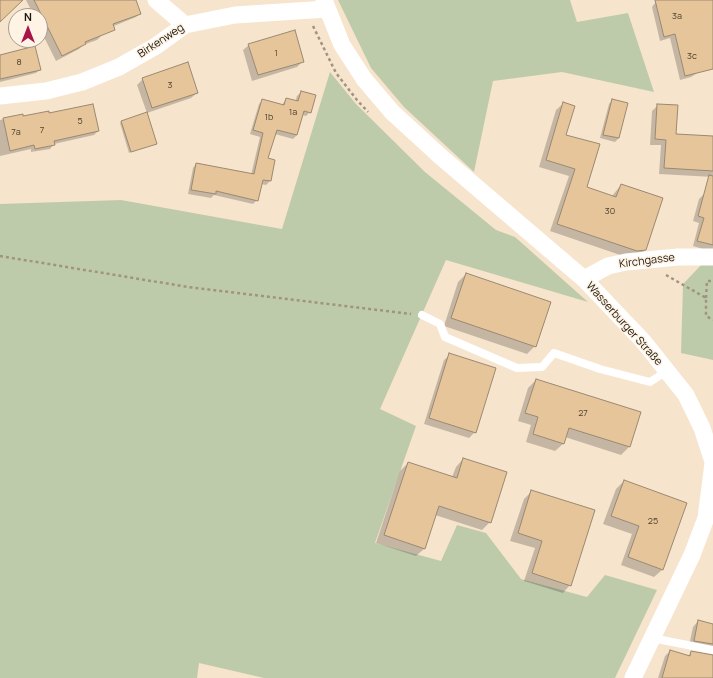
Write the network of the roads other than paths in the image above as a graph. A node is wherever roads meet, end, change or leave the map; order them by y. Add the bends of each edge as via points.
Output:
1 (156, 0) edge
2 (326, 3) edge
3 (185, 25) junction
4 (0, 96) edge
5 (713, 257) edge
6 (584, 280) junction
7 (422, 315) road end
8 (667, 371) junction
9 (713, 463) edge
10 (652, 638) junction
11 (713, 650) edge
12 (633, 678) edge

1 - 3 street
2 - 3 street, Birkenweg via 235,15
2 - 6 street, Wasserburger Straße via 342,45 364,79 392,112
3 - 4 street, Birkenweg via 156,46 119,67 82,82 46,91
5 - 6 street, Kirchgasse via 678,257 626,262 608,266
6 - 8 street, Wasserburger Straße via 643,341
7 - 8 lane via 440,324 444,337 517,368 542,366 554,353 600,369 650,382
8 - 9 street, Wasserburger Straße via 686,395 702,428
9 - 10 street, Wasserburger Straße via 706,518 692,555
10 - 11 lane
10 - 12 street, Wasserburger Straße

